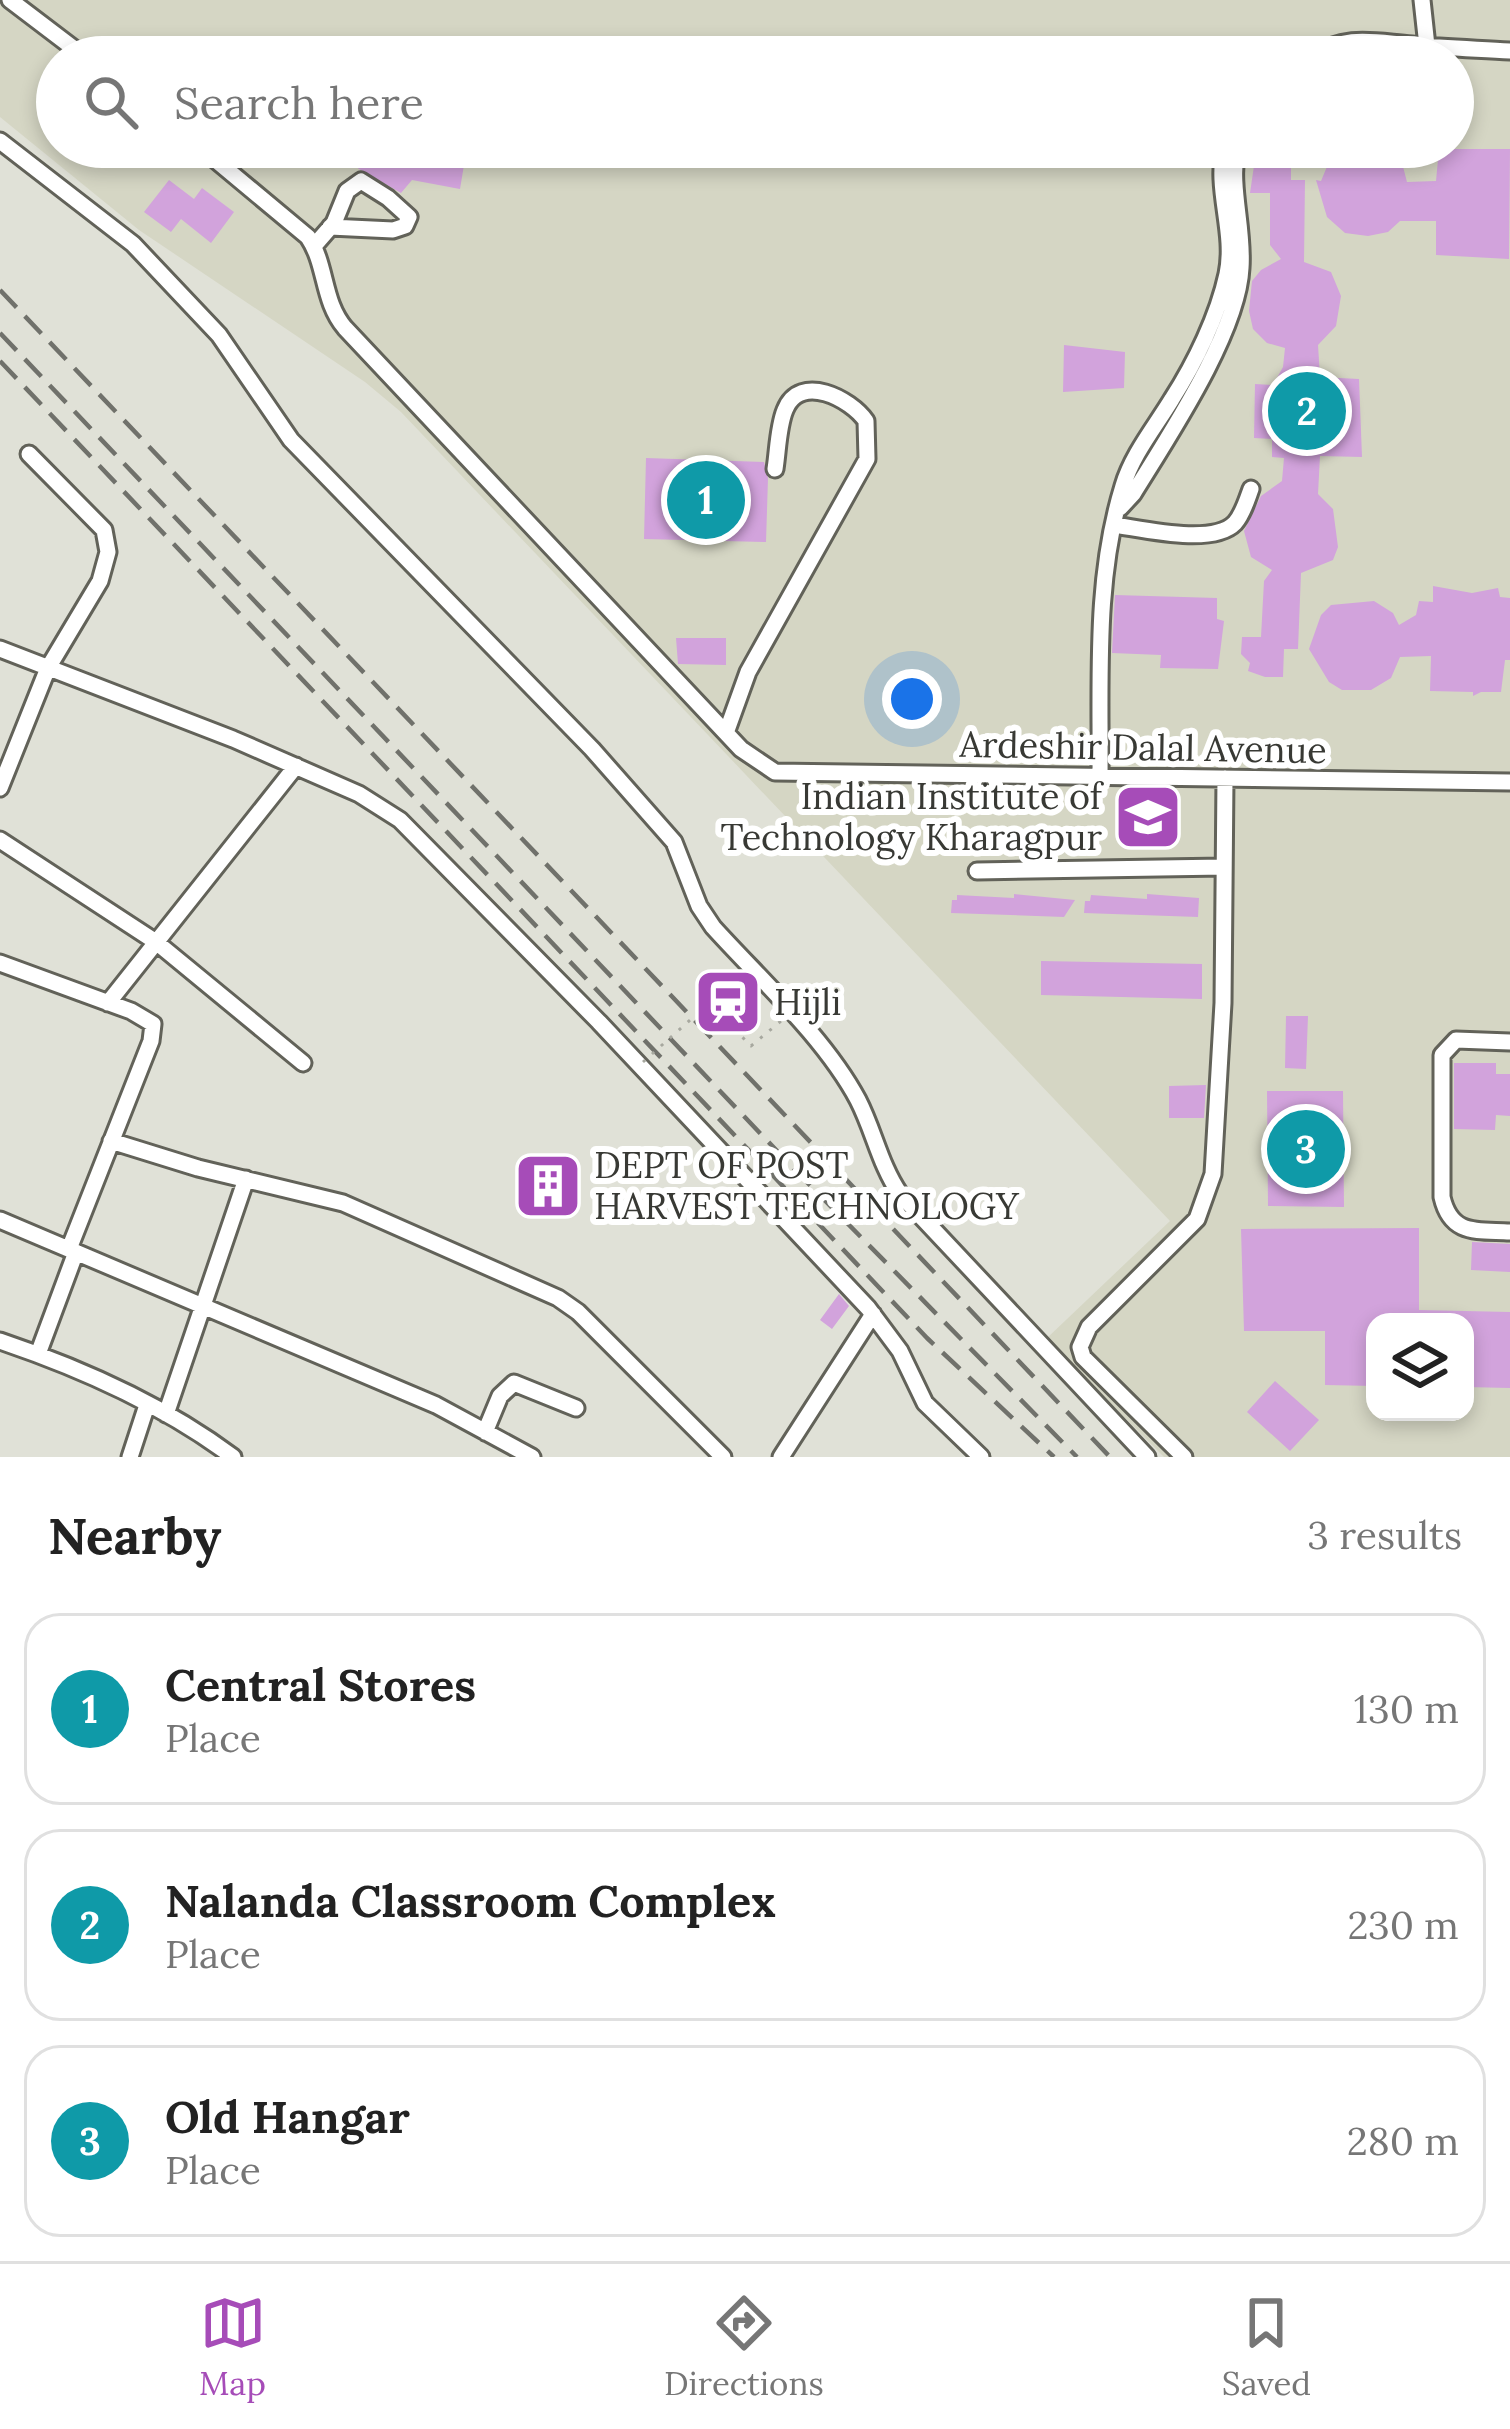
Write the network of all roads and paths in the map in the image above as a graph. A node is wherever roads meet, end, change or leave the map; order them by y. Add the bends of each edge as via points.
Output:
1 (10, 0) edge
2 (1422, 0) edge
3 (57, 36) edge
4 (1426, 36) edge
5 (1474, 49) edge
6 (1510, 51) edge
7 (0, 141) edge
8 (226, 168) edge
9 (1222, 168) edge
10 (1234, 168) edge
11 (330, 227) junction
12 (314, 246) junction
13 (29, 454) dead end
14 (775, 469) dead end
15 (1251, 488) dead end
16 (1116, 518) junction
17 (0, 649) edge
18 (48, 668) junction
19 (726, 733) junction
20 (296, 766) junction
21 (1100, 777) junction
22 (1225, 778) junction
23 (1510, 782) edge
24 (0, 788) edge
25 (0, 840) edge
26 (1224, 867) junction
27 (977, 872) dead end
28 (156, 942) junction
29 (0, 963) edge
30 (108, 1003) junction
31 (790, 1013) junction
32 (1510, 1042) edge
33 (643, 1062) dead end
34 (302, 1063) dead end
35 (111, 1141) junction
36 (245, 1179) junction
37 (0, 1220) edge
38 (1510, 1232) edge
39 (73, 1250) junction
40 (203, 1305) junction
41 (873, 1314) junction
42 (0, 1340) edge
43 (38, 1354) junction
44 (147, 1405) junction
45 (576, 1408) dead end
46 (166, 1414) junction
47 (485, 1432) junction
48 (130, 1457) edge
49 (233, 1457) edge
50 (532, 1457) edge
51 (723, 1457) edge
52 (781, 1457) edge
53 (981, 1457) edge
54 (1147, 1457) edge
55 (1184, 1457) edge

1 - 3 street
2 - 4 street
5 - 6 street
7 - 31 street via 133,244 219,335 291,440 674,842 706,916
8 - 12 street
9 - 16 street via 1227,274 1184,379 1123,484
10 - 16 street via 1238,289 1198,384
11 - 11 street via 347,191 361,181 409,217 393,230
11 - 12 street
12 - 19 street via 344,328
13 - 18 street via 107,541 100,581
14 - 19 street via 782,417 794,397 842,397 866,421 862,470 748,672
15 - 16 street via 1236,522 1216,533
16 - 21 street via 1102,592
17 - 18 street
18 - 20 street
18 - 24 street
19 - 21 street, Ardeshir Dalal Avenue via 776,772
20 - 28 street
20 - 41 street via 359,794 418,836
21 - 22 street, Ardeshir Dalal Avenue
22 - 23 street, Ardeshir Dalal Avenue
22 - 26 street
25 - 28 street
26 - 27 street
26 - 55 street via 1218,1116 1207,1195 1197,1219 1089,1327 1080,1347
28 - 30 street
28 - 34 street
29 - 30 street
30 - 35 street via 153,1024
31 - 33 path, bridge via 751,1046 709,1003
31 - 54 street via 859,1101 900,1194
32 - 38 street via 1447,1045 1442,1113 1450,1220
35 - 36 street
35 - 39 street
36 - 40 street
36 - 51 street via 343,1203 558,1298
37 - 39 street
39 - 40 street
39 - 43 street
40 - 46 street
40 - 47 street
41 - 52 street
41 - 53 street via 925,1403
42 - 43 street
43 - 44 street
44 - 46 street
44 - 48 street
45 - 47 street via 514,1383
46 - 49 street
47 - 50 street

